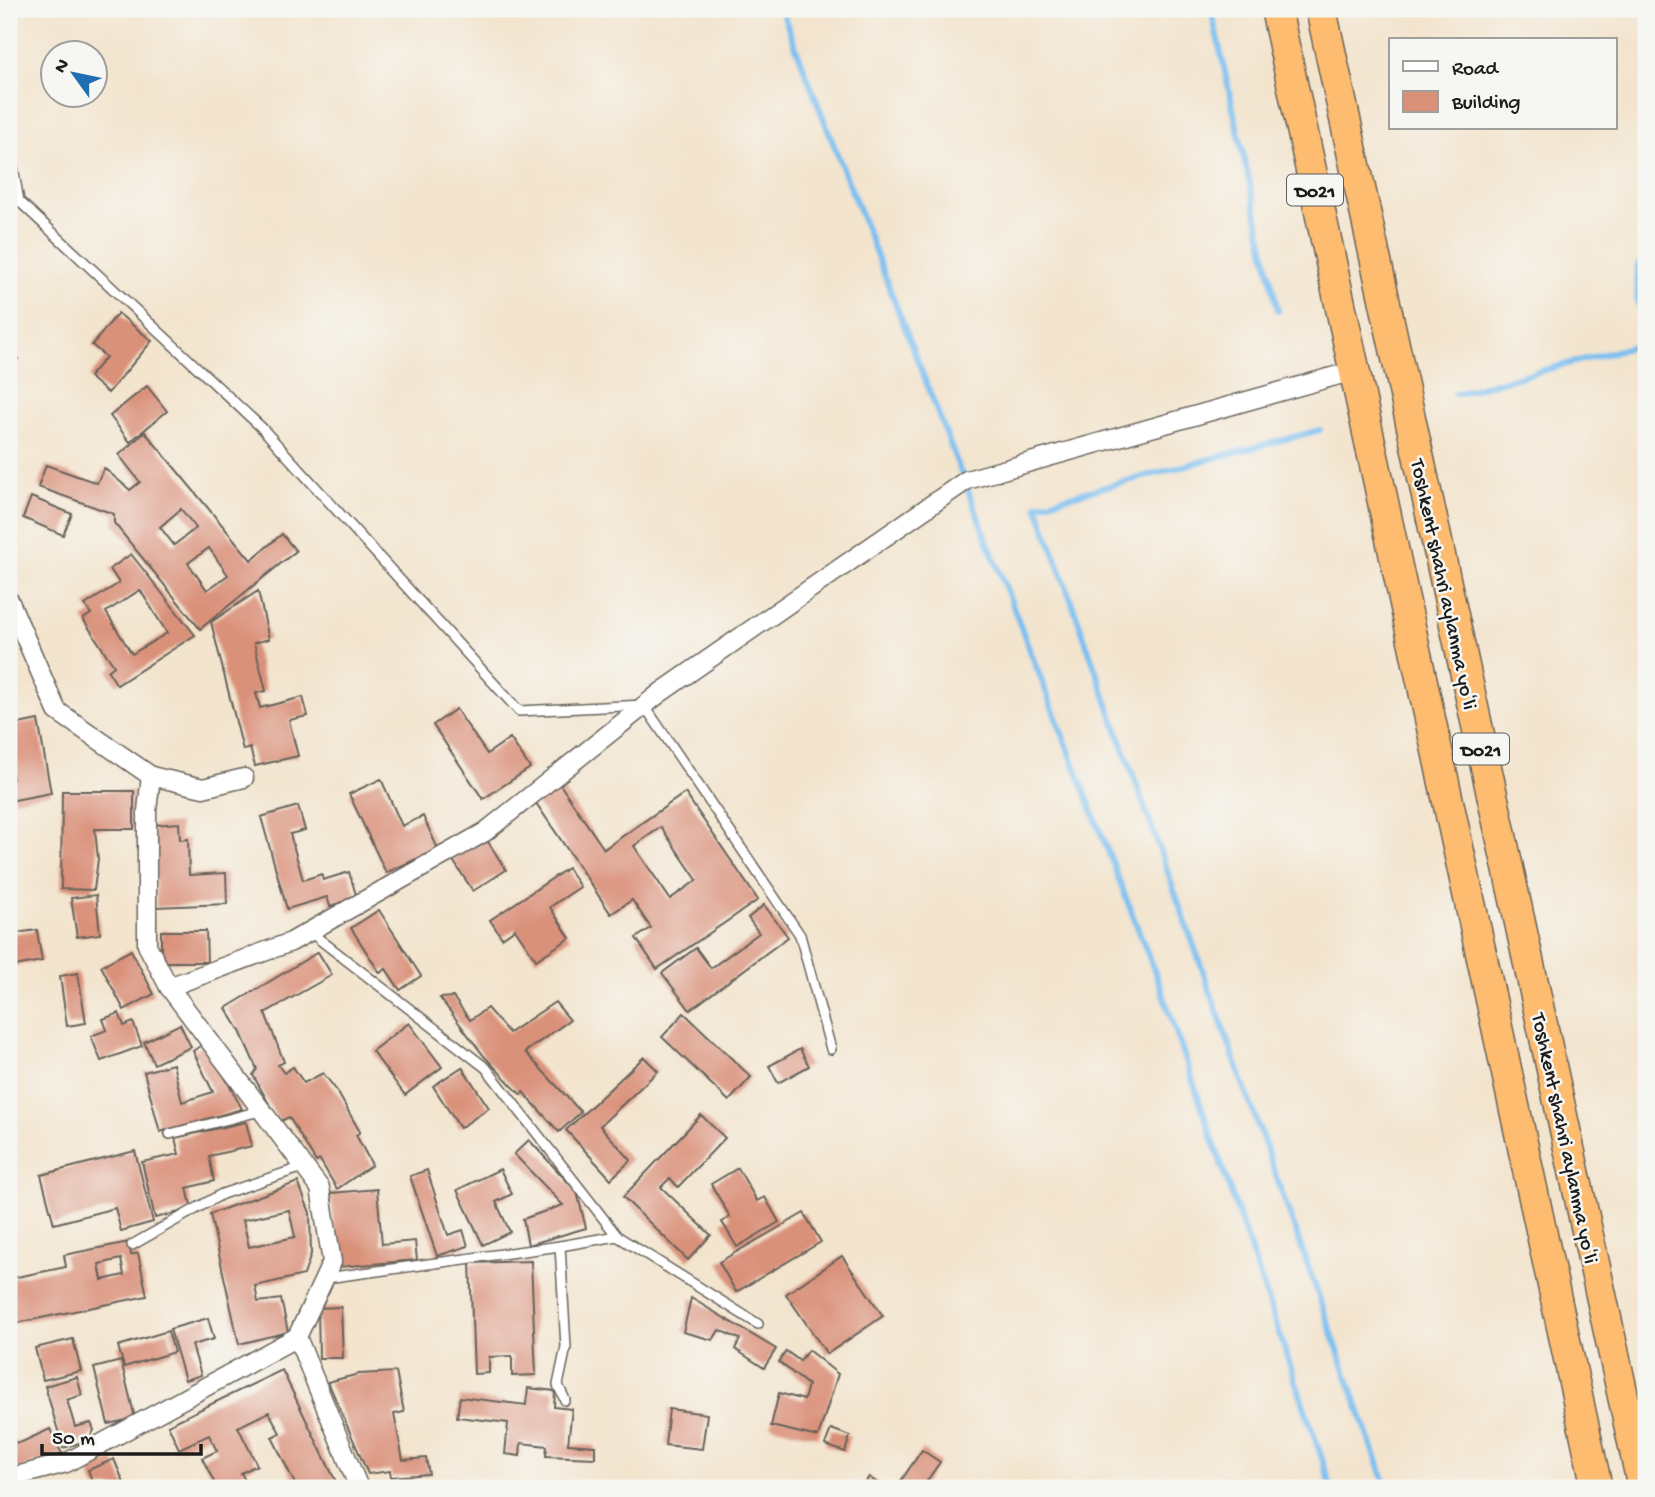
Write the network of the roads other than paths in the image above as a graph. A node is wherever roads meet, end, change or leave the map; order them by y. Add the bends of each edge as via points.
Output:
1 (1276, 9) edge
2 (1321, 9) edge
3 (9, 145) edge
4 (1353, 371) junction
5 (9, 600) edge
6 (644, 705) junction
7 (151, 776) junction
8 (244, 778) dead end
9 (310, 932) junction
10 (169, 987) junction
11 (831, 1049) dead end
12 (260, 1111) junction
13 (170, 1134) dead end
14 (303, 1167) junction
15 (617, 1236) junction
16 (132, 1245) dead end
17 (560, 1246) junction
18 (1593, 1262) junction
19 (1549, 1270) junction
20 (325, 1278) junction
21 (758, 1324) dead end
22 (297, 1337) junction
23 (565, 1400) dead end
24 (9, 1478) edge
25 (359, 1488) edge
26 (1597, 1488) edge
27 (1643, 1488) edge

1 - 4 highway, Toshkent shahri aylanma yoʻli / D021
2 - 18 highway, Toshkent shahri aylanma yoʻli / D021
3 - 6 lane via 19,201 262,428 519,711
4 - 6 street via 963,483
4 - 19 highway, Toshkent shahri aylanma yoʻli / D021
5 - 7 street via 57,710
6 - 9 street via 485,832
6 - 11 lane via 800,935
7 - 8 street via 203,788
7 - 10 street via 147,945
9 - 10 street
9 - 15 lane via 486,1068
10 - 12 street
12 - 13 lane
12 - 14 street
14 - 16 lane via 222,1194
14 - 20 street via 320,1188 331,1262
15 - 17 lane
15 - 21 lane
17 - 20 lane
17 - 23 lane via 566,1347 558,1385
18 - 19 highway via 1570,1254
18 - 27 highway, Toshkent shahri aylanma yoʻli / D021
19 - 26 highway, Toshkent shahri aylanma yoʻli / D021
20 - 22 street
22 - 24 street via 66,1464
22 - 25 street

